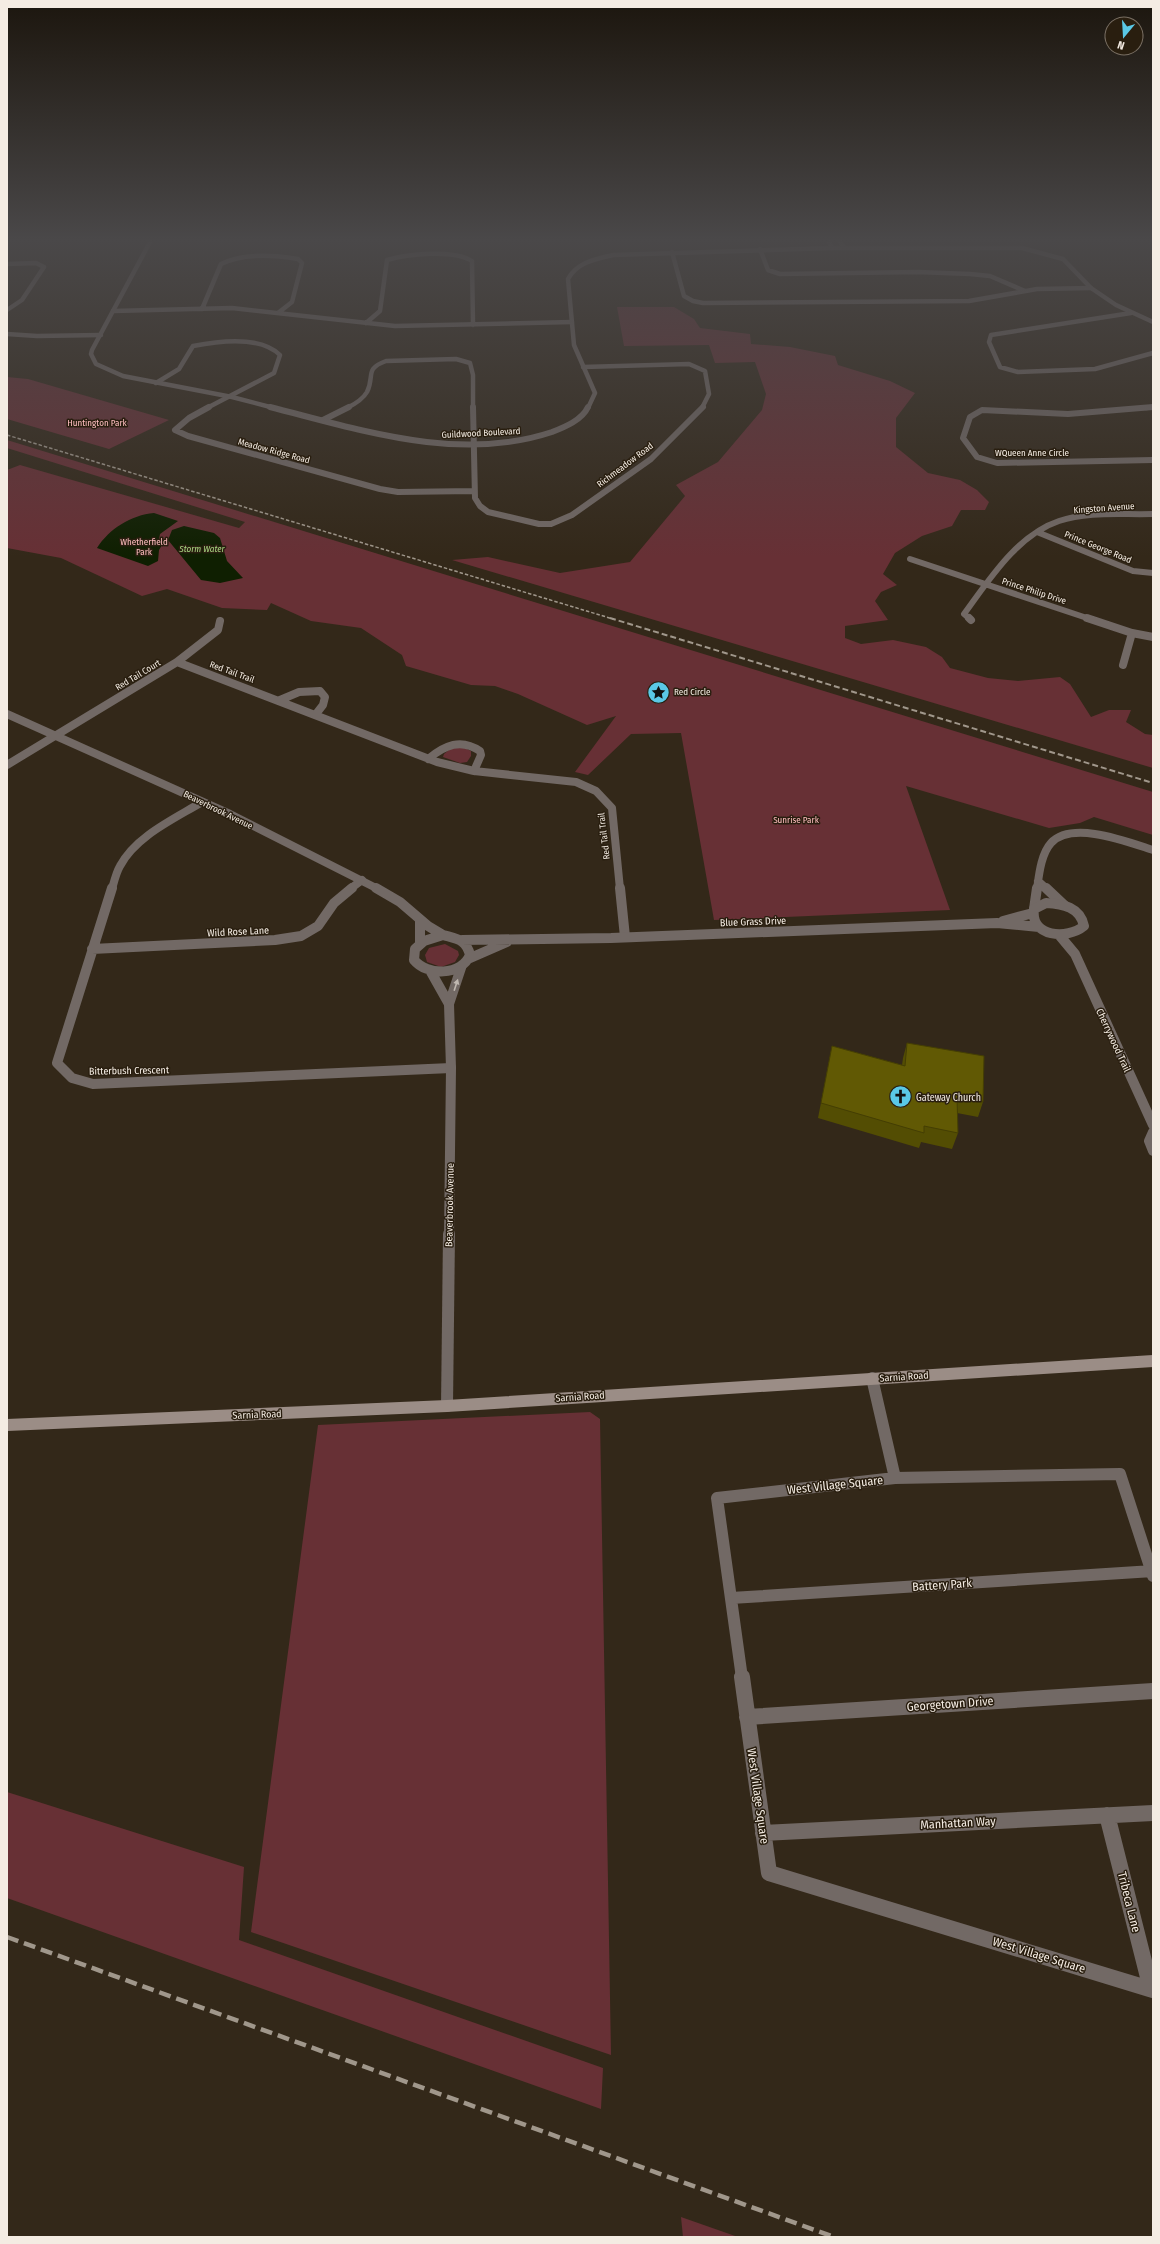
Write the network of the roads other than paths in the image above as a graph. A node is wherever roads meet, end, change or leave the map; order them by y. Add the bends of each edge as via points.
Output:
1 (95, 347) edge
2 (193, 347) edge
3 (265, 347) edge
4 (575, 347) edge
5 (991, 347) edge
6 (1153, 353) edge
7 (583, 367) junction
8 (156, 383) junction
9 (232, 397) junction
10 (1153, 407) edge
11 (323, 420) junction
12 (473, 443) junction
13 (1153, 460) edge
14 (474, 491) junction
15 (1153, 514) edge
16 (1038, 532) junction
17 (910, 559) dead end
18 (1153, 574) edge
19 (985, 585) junction
20 (971, 620) dead end
21 (220, 621) dead end
22 (1132, 633) junction
23 (1153, 637) edge
24 (177, 662) junction
25 (1123, 665) dead end
26 (280, 700) junction
27 (7, 714) edge
28 (316, 714) junction
29 (55, 735) junction
30 (428, 759) junction
31 (7, 765) edge
32 (474, 771) junction
33 (202, 802) junction
34 (1153, 850) edge
35 (362, 880) junction
36 (1038, 881) junction
37 (1064, 905) junction
38 (1033, 911) junction
39 (420, 920) junction
40 (997, 923) junction
41 (1039, 928) junction
42 (1075, 934) junction
43 (443, 935) junction
44 (1060, 936) junction
45 (626, 937) junction
46 (462, 940) junction
47 (510, 941) junction
48 (420, 942) junction
49 (92, 949) junction
50 (1075, 954) junction
51 (465, 962) junction
52 (431, 972) junction
53 (449, 1004) junction
54 (451, 1068) junction
55 (1153, 1125) edge
56 (1153, 1132) edge
57 (1153, 1151) edge
58 (1153, 1361) edge
59 (872, 1378) junction
60 (447, 1406) junction
61 (7, 1424) edge
62 (895, 1478) junction
63 (1153, 1573) edge
64 (731, 1598) junction
65 (1153, 1691) edge
66 (747, 1717) junction
67 (1153, 1813) edge
68 (1107, 1815) junction
69 (763, 1832) junction
70 (1152, 1989) edge

1 - 8 street, Guildwood Boulevard via 91,354 96,364 123,376
2 - 8 street, Meadow Ridge Road via 179,369
3 - 9 street, Meadow Ridge Road via 278,351 280,361 274,374
4 - 7 street, Guildwood Boulevard
5 - 6 street via 1000,367 1018,372 1095,369
7 - 12 street, Guildwood Boulevard via 595,394 594,401 572,423 559,430 523,440
7 - 14 street, Richmeadow Road via 694,366 705,371 710,390 709,399 651,459 562,521 539,524 488,512 480,506
8 - 9 street, Guildwood Boulevard
9 - 11 street, Guildwood Boulevard
9 - 14 street, Meadow Ridge Road via 184,419 176,425 175,430 188,436 380,489 398,492
10 - 13 street, WQueen Anne Circle via 1120,412 1040,415 982,410 973,412 968,417 963,438 977,457 997,463
11 - 12 street, Guildwood Boulevard via 403,440
11 - 12 street, Richmeadow Road via 364,397 368,390 372,366 376,363 456,358 473,366
12 - 14 street, Richmeadow Road
15 - 16 street, Kingston Avenue via 1075,518 1058,521
16 - 18 street, Prince George Road via 1133,571
16 - 19 street, Kingston Avenue
17 - 19 street, Prince Philip Drive
19 - 20 street, Kingston Avenue via 964,614
19 - 22 street, Prince Philip Drive
21 - 24 street, Red Tail Court via 218,630
22 - 23 street, Prince Philip Drive
22 - 25 street
24 - 26 street, Red Tail Trail
24 - 29 street, Red Tail Court
26 - 28 street, Red Tail Trail
26 - 28 street via 309,689 320,691 325,697
27 - 29 street, Beaverbrook Avenue
28 - 30 street, Red Tail Trail
29 - 31 street, Red Tail Court
29 - 33 street, Beaverbrook Avenue
30 - 32 street, Red Tail Trail
30 - 32 street via 448,744 470,744 480,751 481,755
32 - 45 street, Red Tail Trail via 576,782 596,791 612,808
33 - 35 street, Beaverbrook Avenue
33 - 49 street, Bitterbush Crescent via 140,843 124,857
34 - 36 street via 1084,832 1062,836 1050,843
35 - 39 street, Beaverbrook Avenue via 405,906
35 - 49 street, Wild Rose Lane via 334,903 318,926 301,936 274,940
36 - 37 street
36 - 38 street
37 - 38 street via 1046,903
37 - 42 street via 1072,908 1083,919 1084,926
38 - 40 street, Blue Grass Drive
38 - 41 street via 1033,920
39 - 43 street, Beaverbrook Avenue
39 - 48 street
40 - 41 street, Blue Grass Drive
40 - 45 street, Blue Grass Drive
41 - 44 street
42 - 44 street
42 - 50 street, Cherrywood Trail
43 - 46 street
43 - 48 street
44 - 50 street, Cherrywood Trail
45 - 47 street, Blue Grass Drive
46 - 47 street, Blue Grass Drive
46 - 51 street via 469,952
47 - 51 street, Blue Grass Drive
48 - 52 street via 413,956 416,963
49 - 54 street, Bitterbush Crescent via 57,1063 66,1076 78,1081 93,1084
50 - 55 street, Cherrywood Trail
51 - 52 street via 442,972
53 -> 51 street, Beaverbrook Avenue
52 - 53 street, Beaverbrook Avenue
53 - 54 street, Beaverbrook Avenue
54 - 60 street, Beaverbrook Avenue
56 - 57 street via 1148,1141
58 - 59 main road, Sarnia Road
59 - 60 main road, Sarnia Road
59 - 62 street, West Village Square
60 - 61 main road, Sarnia Road
62 - 63 street, West Village Square via 1120,1474
62 - 64 street, West Village Square via 717,1498
63 - 64 street, Battery Park
64 - 66 street, West Village Square
65 - 66 street, Georgetown Drive
66 - 69 street, West Village Square
67 - 68 street, Manhattan Way
68 - 69 street, Manhattan Way
68 - 70 street, Tribeca Lane
69 - 70 street, West Village Square via 769,1873

